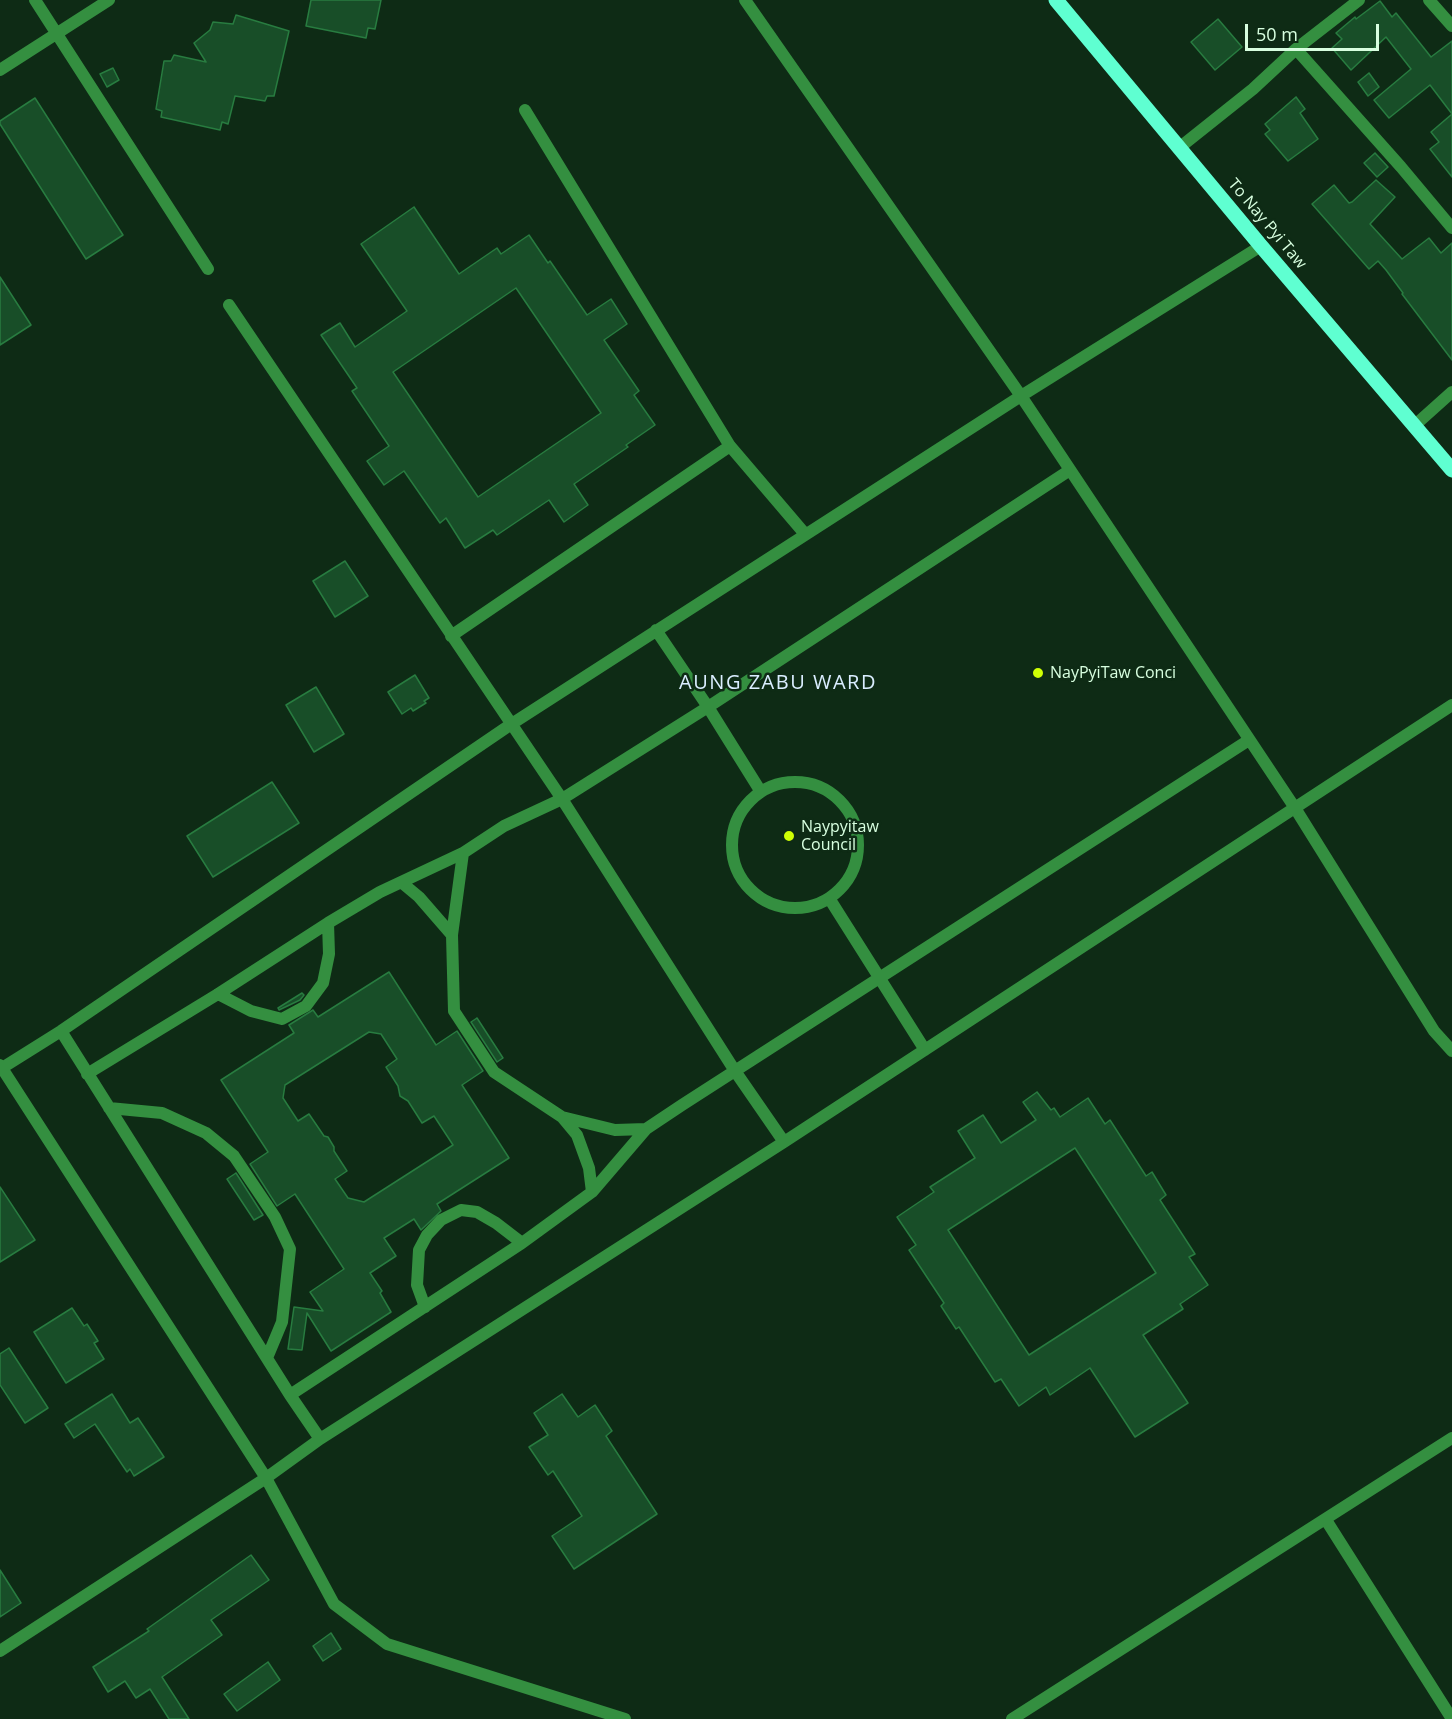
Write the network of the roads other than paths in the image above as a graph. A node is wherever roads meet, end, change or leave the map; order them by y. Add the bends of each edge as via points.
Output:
1 (35, 0) edge
2 (109, 0) edge
3 (745, 0) edge
4 (1056, 0) edge
5 (1359, 0) edge
6 (1429, 0) edge
7 (1452, 26) edge
8 (57, 33) junction
9 (1296, 49) junction
10 (0, 70) edge
11 (525, 110) dead end
12 (1179, 148) junction
13 (1452, 228) edge
14 (1261, 246) junction
15 (208, 269) dead end
16 (229, 305) dead end
17 (1452, 392) edge
18 (1021, 396) junction
19 (1414, 426) junction
20 (730, 446) junction
21 (1070, 470) junction
22 (1452, 470) edge
23 (805, 534) junction
24 (656, 630) junction
25 (452, 636) junction
26 (1452, 705) edge
27 (708, 706) junction
28 (510, 725) junction
29 (1249, 740) junction
30 (761, 792) junction
31 (562, 799) junction
32 (1295, 808) junction
33 (463, 853) junction
34 (401, 882) junction
35 (829, 898) junction
36 (328, 922) junction
37 (452, 935) junction
38 (879, 978) junction
39 (218, 994) junction
40 (61, 1031) junction
41 (926, 1050) junction
42 (1452, 1051) edge
43 (1, 1068) edge
44 (735, 1071) junction
45 (87, 1074) junction
46 (109, 1108) junction
47 (562, 1118) junction
48 (646, 1130) junction
49 (784, 1142) junction
50 (592, 1192) junction
51 (522, 1243) junction
52 (425, 1307) junction
53 (267, 1358) junction
54 (290, 1395) junction
55 (1452, 1438) edge
56 (320, 1439) junction
57 (266, 1478) junction
58 (1326, 1520) junction
59 (0, 1651) edge
60 (625, 1719) edge
61 (1012, 1719) edge
62 (1452, 1719) edge

1 - 8 street
2 - 8 street
3 - 18 street
4 - 12 main road, To Nay Pyi Taw
5 - 9 street
6 - 7 street
8 - 10 street
8 - 15 street
9 - 12 street
9 - 13 street
11 - 20 street
12 - 14 main road, To Nay Pyi Taw
14 - 18 street
14 - 19 main road, To Nay Pyi Taw
16 - 25 street
17 - 19 street
18 - 21 street
18 - 23 street
19 - 22 main road, To Nay Pyi Taw
20 - 23 street
20 - 25 street
21 - 27 street
21 - 29 street
23 - 24 street
24 - 27 street
24 - 28 street
25 - 28 street
26 - 32 street
27 - 30 street
27 - 31 street
28 - 31 street
28 - 40 street
29 - 32 street
29 - 38 street
30 - 35 street via 785,783 807,783 827,791 844,806 858,842 855,864 845,883
30 - 35 street via 745,806 735,825 732,848 737,869 750,889 768,902 789,908 811,906
31 - 33 street via 504,826
31 - 44 street
32 - 41 street
32 - 42 street via 1434,1031
33 - 34 street
33 - 37 street
34 - 36 street
34 - 37 street
35 - 38 street
36 - 39 street
36 - 39 street via 329,954 323,983 306,1006 282,1019 250,1011
37 - 47 street via 454,1011 494,1072
38 - 41 street
38 - 44 street
39 - 45 street
40 - 43 street
40 - 45 street
41 - 49 street
43 - 57 street
44 - 48 street
44 - 49 street
45 - 46 street
46 - 53 street
46 - 53 street via 162,1113 206,1133 234,1156 275,1217 290,1249 282,1322
47 - 48 street via 615,1130
47 - 50 street via 577,1135 589,1168
48 - 50 street
49 - 56 street
50 - 51 street
51 - 52 street
51 - 52 street via 477,1212 461,1210 441,1220 419,1250 417,1285
52 - 54 street
53 - 54 street
54 - 56 street
55 - 58 street
56 - 57 street
57 - 59 street
57 - 60 street via 334,1604 387,1644
58 - 61 street
58 - 62 street

